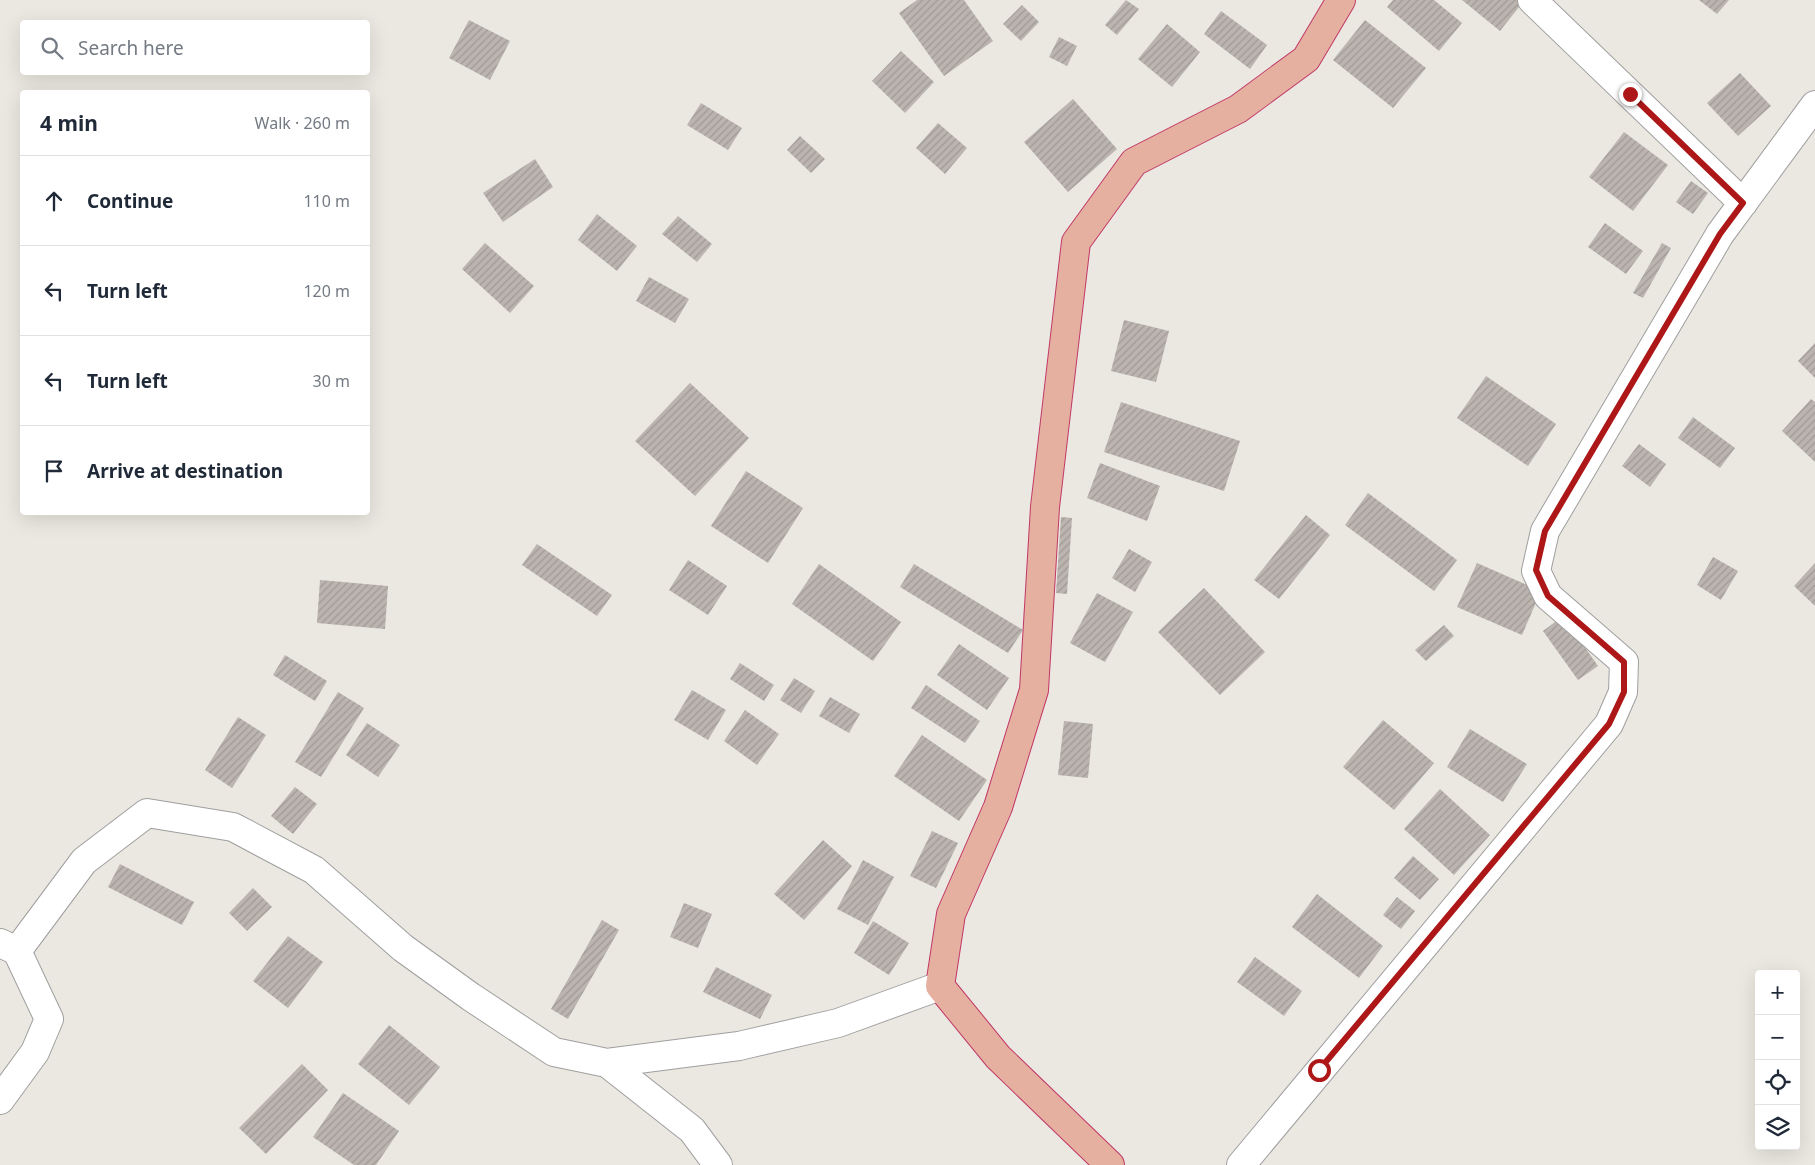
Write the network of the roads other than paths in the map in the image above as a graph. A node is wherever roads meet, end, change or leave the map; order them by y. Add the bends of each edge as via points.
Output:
1 (1340, 0) edge
2 (1532, 0) edge
3 (1815, 105) edge
4 (1743, 203) junction
5 (9, 947) edge
6 (940, 986) junction
7 (606, 1063) junction
8 (0, 1100) edge
9 (718, 1165) edge
10 (1110, 1165) edge
11 (1241, 1165) edge

1 - 6 highway via 1306,59 1238,108 1134,162 1076,242 1046,507 1034,690 998,807 951,914
2 - 4 street
3 - 4 street
4 - 11 street via 1720,234 1545,531 1536,570 1548,596 1624,662 1624,692 1609,724
5 - 7 street via 84,861 147,813 233,827 314,870 404,948 554,1052
5 - 8 street via 49,1019 35,1052
6 - 7 street via 838,1023 739,1046
6 - 10 highway via 998,1057
7 - 9 street via 692,1130

